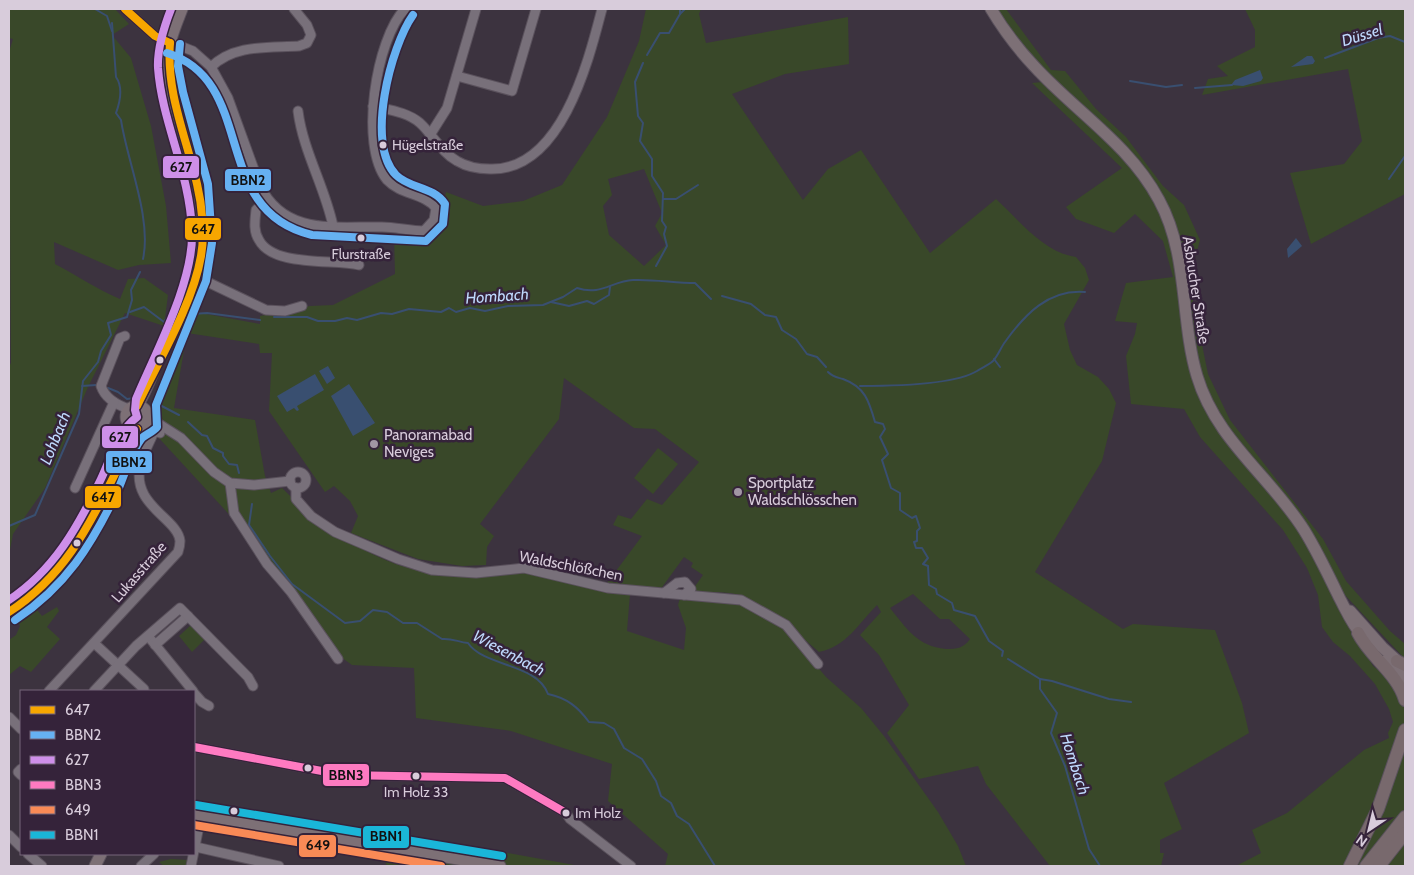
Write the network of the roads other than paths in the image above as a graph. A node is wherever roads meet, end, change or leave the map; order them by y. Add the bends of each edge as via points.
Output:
1 (125, 9) edge
2 (182, 9) edge
3 (294, 9) edge
4 (405, 9) edge
5 (476, 9) edge
6 (536, 9) edge
7 (602, 9) edge
8 (991, 9) edge
9 (170, 43) junction
10 (211, 67) junction
11 (457, 76) junction
12 (373, 106) junction
13 (298, 111) dead end
14 (430, 135) junction
15 (267, 199) junction
16 (333, 226) junction
17 (359, 265) dead end
18 (197, 277) junction
19 (302, 306) dead end
20 (125, 336) dead end
21 (131, 409) junction
22 (136, 427) junction
23 (155, 430) junction
24 (230, 485) junction
25 (75, 488) dead end
26 (664, 593) junction
27 (683, 595) junction
28 (1338, 603) junction
29 (9, 612) edge
30 (188, 616) junction
31 (1358, 633) junction
32 (148, 636) junction
33 (94, 643) junction
34 (155, 645) junction
35 (338, 659) dead end
36 (818, 664) dead end
37 (1402, 664) edge
38 (118, 666) junction
39 (1405, 679) edge
40 (253, 686) dead end
41 (144, 688) dead end
42 (50, 690) edge
43 (95, 690) edge
44 (191, 690) edge
45 (195, 694) edge
46 (1405, 700) edge
47 (209, 706) dead end
48 (9, 717) edge
49 (20, 725) edge
50 (1405, 729) edge
51 (195, 747) edge
52 (197, 816) edge
53 (1405, 817) edge
54 (1405, 833) edge
55 (9, 835) edge
56 (1405, 843) edge
57 (20, 846) edge
58 (195, 849) edge
59 (29, 855) edge
60 (153, 855) edge
61 (42, 866) edge
62 (141, 866) edge
63 (279, 866) edge
64 (500, 866) edge
65 (632, 866) edge
66 (1350, 866) edge
67 (1366, 866) edge
68 (1379, 866) edge
69 (1384, 866) edge

1 - 9 street via 155,36
2 - 9 main road
3 - 10 street via 311,35 307,43 235,50 220,57
4 - 12 street via 395,21 386,48 373,94
5 - 11 street
6 - 11 street via 512,91
7 - 14 street via 589,60 573,97 550,136 534,154 514,166 482,169 457,161
8 - 28 main road, Asbrucher Straße via 1034,66 1118,145 1154,191 1175,239 1190,352 1206,402 1231,442 1296,518
9 - 10 street via 193,51
9 - 18 main road via 168,66 172,94 199,193 202,243
10 - 15 street via 228,98
11 - 14 street via 447,108
12 - 14 street via 399,112 419,123
12 - 16 street via 373,139 382,172 398,189 432,204 436,208 434,220 424,231
13 - 16 street via 307,150
15 - 16 street via 294,221 310,226
15 - 17 street via 256,210 254,228 265,248 294,259 343,261
18 - 19 street via 266,310 285,311
18 - 21 main road via 172,333 171,343
20 - 21 street via 120,338 101,386 105,395
21 - 22 main road via 126,422
21 - 22 main road via 148,422
21 - 24 street via 181,438
21 - 25 street
22 - 23 street
22 - 29 main road via 86,532 62,568 36,594
23 - 24 street via 178,443 211,476
23 - 33 street, Lukasstraße via 140,464 140,481 148,501 178,534 178,552
24 - 26 street, Waldschlößchen via 254,490 293,484 296,499 320,523 432,570 476,573 524,568 608,588
24 - 35 street via 234,513 267,564
26 - 27 street, Waldschlößchen
26 - 27 street via 677,583 685,582 691,589
27 - 36 street, Waldschlößchen via 741,600 764,611 786,625
28 - 31 main road, Asbrucher Straße
28 - 37 main road, Asbrucher Straße
30 - 32 street via 180,608
30 - 34 street
30 - 40 street
31 - 39 main road, Asbrucher Straße
31 - 46 highway via 1367,649 1401,687
32 - 34 street
32 - 38 street
33 - 38 street
33 - 42 street, Lukasstraße
34 - 44 street
38 - 41 street
38 - 43 street
45 - 47 street
48 - 49 street
50 - 66 highway via 1378,809
51 - 65 street via 343,774 505,778 566,812 570,819
52 - 58 street
52 - 64 main road
53 - 67 highway
54 - 68 highway
55 - 57 street
56 - 69 highway
58 - 63 street
59 - 61 street
60 - 62 street

